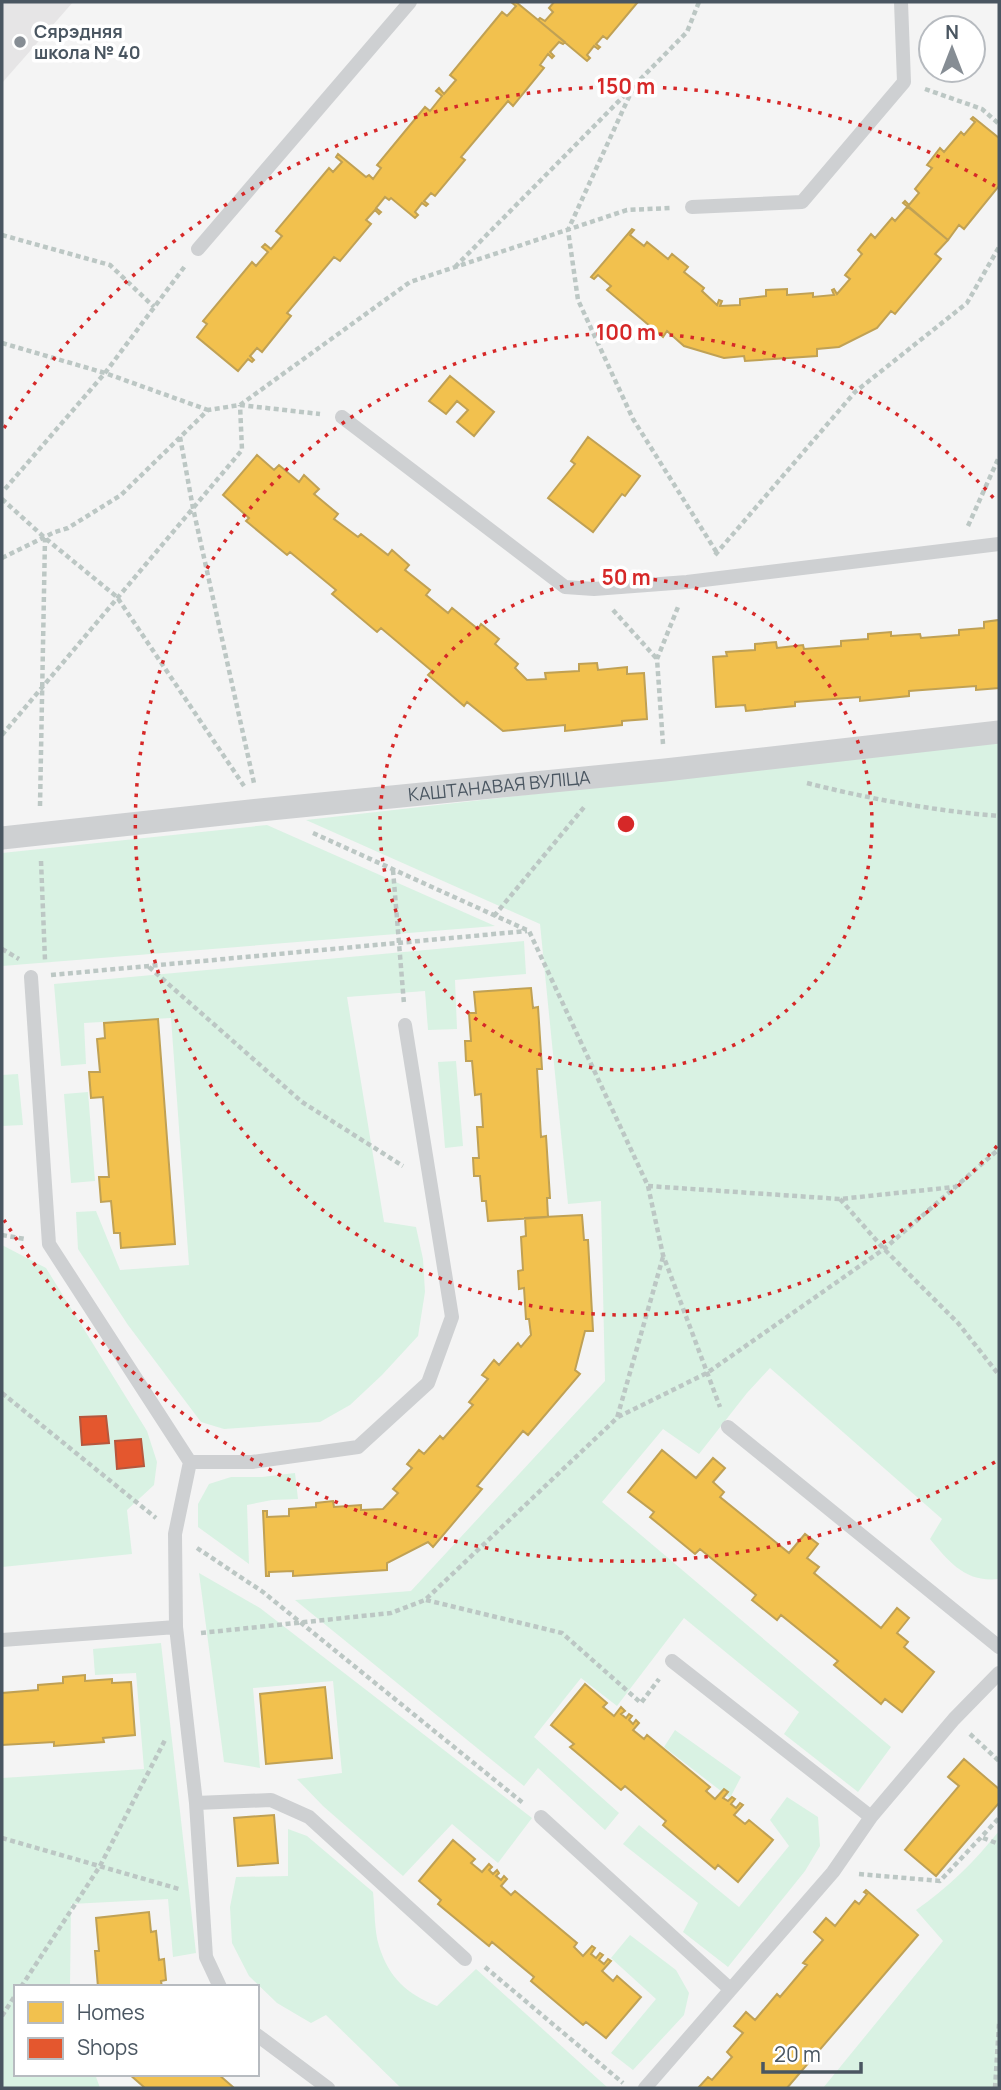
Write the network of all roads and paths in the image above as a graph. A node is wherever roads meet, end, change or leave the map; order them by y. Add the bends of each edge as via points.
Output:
1 (410, 2) edge
2 (699, 2) edge
3 (901, 2) edge
4 (904, 82) junction
5 (633, 88) junction
6 (999, 124) edge
7 (692, 207) joint
8 (568, 230) junction
9 (2, 235) edge
10 (999, 247) edge
11 (198, 249) joint
12 (454, 267) junction
13 (154, 307) junction
14 (2, 343) edge
15 (105, 373) junction
16 (240, 405) junction
17 (208, 410) junction
18 (341, 417) joint
19 (180, 437) junction
20 (999, 457) edge
21 (5, 489) dead end
22 (2, 499) edge
23 (192, 508) junction
24 (45, 538) junction
25 (999, 544) edge
26 (956, 550) junction
27 (717, 553) junction
28 (2, 558) edge
29 (707, 563) dead end
30 (687, 582) junction
31 (594, 589) junction
32 (117, 597) junction
33 (657, 659) junction
34 (41, 689) junction
35 (999, 732) edge
36 (2, 735) edge
37 (665, 770) junction
38 (611, 775) junction
39 (796, 781) dead end
40 (260, 810) junction
41 (999, 816) edge
42 (308, 831) dead end
43 (39, 834) junction
44 (2, 838) edge
45 (393, 869) junction
46 (494, 916) junction
47 (529, 931) junction
48 (400, 943) junction
49 (148, 966) junction
50 (39, 976) junction
51 (405, 1026) joint
52 (998, 1151) edge
53 (431, 1183) junction
54 (648, 1186) junction
55 (955, 1187) junction
56 (840, 1199) junction
57 (884, 1249) junction
58 (663, 1255) junction
59 (707, 1373) junction
60 (999, 1375) edge
61 (2, 1393) edge
62 (617, 1418) junction
63 (728, 1427) joint
64 (190, 1462) junction
65 (176, 1534) junction
66 (425, 1600) junction
67 (303, 1624) junction
68 (176, 1627) junction
69 (2, 1640) edge
70 (999, 1647) edge
71 (672, 1661) joint
72 (999, 1673) edge
73 (184, 1701) junction
74 (954, 1719) junction
75 (999, 1761) edge
76 (196, 1802) junction
77 (541, 1817) joint
78 (871, 1817) junction
79 (999, 1818) edge
80 (2, 1838) edge
81 (983, 1838) junction
82 (999, 1844) edge
83 (100, 1866) junction
84 (833, 1872) junction
85 (202, 1895) junction
86 (465, 1959) joint
87 (22, 1985) edge
88 (219, 1985) edge
89 (730, 1989) junction
90 (14, 1997) edge
91 (2, 2016) edge
92 (999, 2024) edge
93 (259, 2036) edge
94 (328, 2088) edge
95 (629, 2088) edge
96 (645, 2088) edge
97 (995, 2088) edge

1 - 11 lane
2 - 5 path via 687,32
3 - 4 lane
4 - 6 path via 982,109
4 - 7 lane via 802,202
5 - 8 path
5 - 12 path
7 - 8 path via 627,210
8 - 12 path
8 - 27 path via 578,300 633,419
9 - 13 path via 110,265
10 - 27 path via 967,303 855,392
11 - 13 path
12 - 16 path via 410,282
13 - 15 path
14 - 15 path
15 - 17 path
15 - 21 path
16 - 17 path
16 - 18 path
16 - 23 path via 242,450
17 - 19 path
18 - 31 lane via 565,587
19 - 23 path
19 - 24 path via 121,495
20 - 26 path
22 - 24 path
23 - 32 path
23 - 40 path
24 - 28 path
24 - 32 path
24 - 34 path
25 - 26 lane
26 - 30 lane
27 - 29 path
30 - 31 lane
30 - 33 path
31 - 33 path
32 - 34 path
32 - 40 path
33 - 37 path
34 - 36 path
34 - 43 path
35 - 37 street, КАШТАНАВАЯ ВУЛІЦА
37 - 38 street, КАШТАНАВАЯ ВУЛІЦА
38 - 40 street, КАШТАНАВАЯ ВУЛІЦА
38 - 46 path
39 - 41 path via 859,796
40 - 43 street, КАШТАНАВАЯ ВУЛІЦА
42 - 45 path
43 - 44 street, КАШТАНАВАЯ ВУЛІЦА
43 - 50 path
45 - 46 path
45 - 48 path
46 - 47 path
47 - 48 path
47 - 54 path
48 - 49 path
48 - 51 path
49 - 50 path
49 - 53 path via 302,1102
50 - 64 lane via 49,1244
51 - 53 lane
52 - 55 path
53 - 64 lane via 452,1317 428,1383 358,1447 251,1462
54 - 56 path
54 - 58 path
55 - 56 path
55 - 57 path
56 - 57 path
57 - 59 path
57 - 60 path via 958,1323
58 - 59 path
58 - 62 path
59 - 62 path
59 - 63 path
61 - 65 path
62 - 66 path
63 - 70 lane
64 - 65 lane
65 - 67 path via 264,1592
65 - 68 lane
66 - 67 path via 391,1614
66 - 71 path via 562,1633 641,1703
67 - 68 path via 198,1633
67 - 77 path
68 - 69 lane
68 - 73 lane
71 - 78 lane
72 - 74 lane
73 - 76 lane
73 - 83 path
74 - 75 path
74 - 78 lane
76 - 85 lane
76 - 86 lane via 271,1800 309,1817
77 - 89 lane
78 - 84 lane
79 - 81 path
80 - 83 path
81 - 82 path
81 - 84 path via 940,1881
83 - 85 path
83 - 87 path
84 - 89 lane
85 - 88 lane via 206,1957
86 - 95 path via 480,1963
89 - 96 lane
90 - 91 path
92 - 97 path
93 - 94 lane

